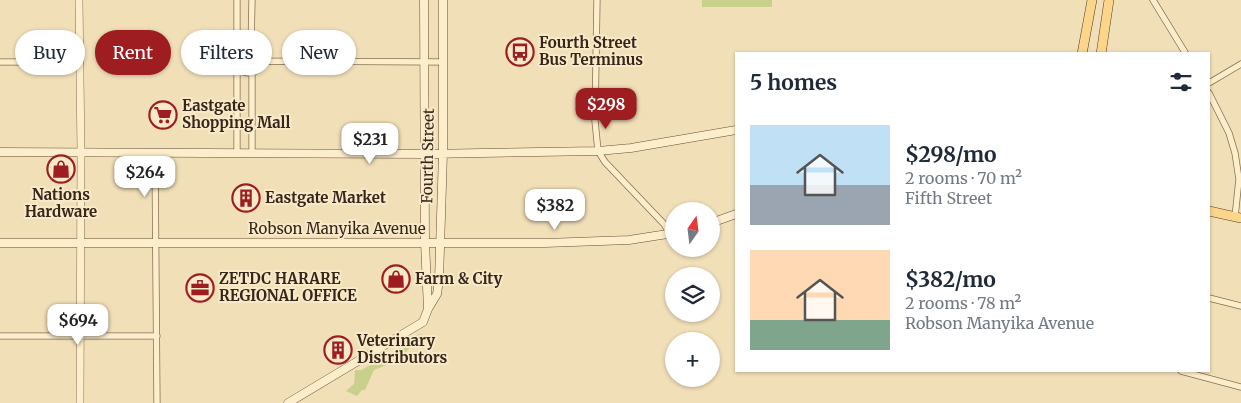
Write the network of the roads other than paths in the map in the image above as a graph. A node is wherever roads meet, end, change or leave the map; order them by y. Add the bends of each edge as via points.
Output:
1 (79, 0) edge
2 (237, 0) edge
3 (252, 0) edge
4 (424, 0) edge
5 (443, 0) edge
6 (597, 0) edge
7 (1092, 0) edge
8 (1109, 0) edge
9 (1153, 0) edge
10 (79, 30) edge
11 (237, 30) edge
12 (251, 30) edge
13 (1082, 52) edge
14 (1101, 52) edge
15 (1185, 52) edge
16 (272, 60) edge
17 (0, 62) edge
18 (15, 62) edge
19 (424, 62) junction
20 (443, 62) junction
21 (1241, 64) edge
22 (80, 75) edge
23 (236, 75) edge
24 (252, 75) edge
25 (1210, 82) edge
26 (1210, 95) edge
27 (735, 130) edge
28 (598, 151) junction
29 (0, 152) edge
30 (81, 152) junction
31 (155, 153) junction
32 (237, 153) junction
33 (252, 153) junction
34 (443, 153) junction
35 (426, 154) junction
36 (1240, 180) edge
37 (1210, 211) edge
38 (735, 214) edge
39 (1238, 218) edge
40 (720, 220) edge
41 (665, 226) edge
42 (665, 235) edge
43 (425, 242) junction
44 (0, 243) edge
45 (155, 243) junction
46 (439, 243) junction
47 (80, 244) junction
48 (1210, 298) edge
49 (1241, 306) edge
50 (428, 309) junction
51 (0, 336) edge
52 (80, 336) junction
53 (156, 336) junction
54 (1185, 372) edge
55 (1241, 387) edge
56 (80, 403) edge
57 (157, 403) edge
58 (288, 403) edge

1 - 10 street
2 - 11 street
3 - 12 street
4 - 19 main road
5 - 20 main road, Fourth Street
6 - 28 street via 595,121
7 - 13 main road
8 - 14 main road
9 - 15 street
16 - 19 street
17 - 18 street
19 - 20 street
19 - 35 main road
20 - 34 main road, Fourth Street
21 - 25 street
22 - 30 street
23 - 32 street
24 - 33 street
26 - 36 street via 1230,133
27 - 28 main road
28 - 34 main road
28 - 41 street
29 - 30 main road
30 - 31 main road
30 - 47 street
31 - 32 main road
31 - 45 street
32 - 33 main road
33 - 35 main road
34 - 35 main road
34 - 46 main road, Fourth Street
35 - 43 main road
36 - 39 street
37 - 39 main road
38 - 40 main road
42 - 46 main road, Robson Manyika Avenue via 620,240
43 - 45 main road, Robson Manyika Avenue
43 - 46 main road, Robson Manyika Avenue
43 - 50 main road
44 - 47 main road, Robson Manyika Avenue
45 - 47 main road, Robson Manyika Avenue
45 - 53 street
46 - 50 main road, Fourth Street via 437,294
47 - 52 street
48 - 49 street
50 - 58 main road, Fourth Street via 423,322 410,331
51 - 52 street
52 - 53 street
52 - 56 street
53 - 57 street
54 - 55 street

